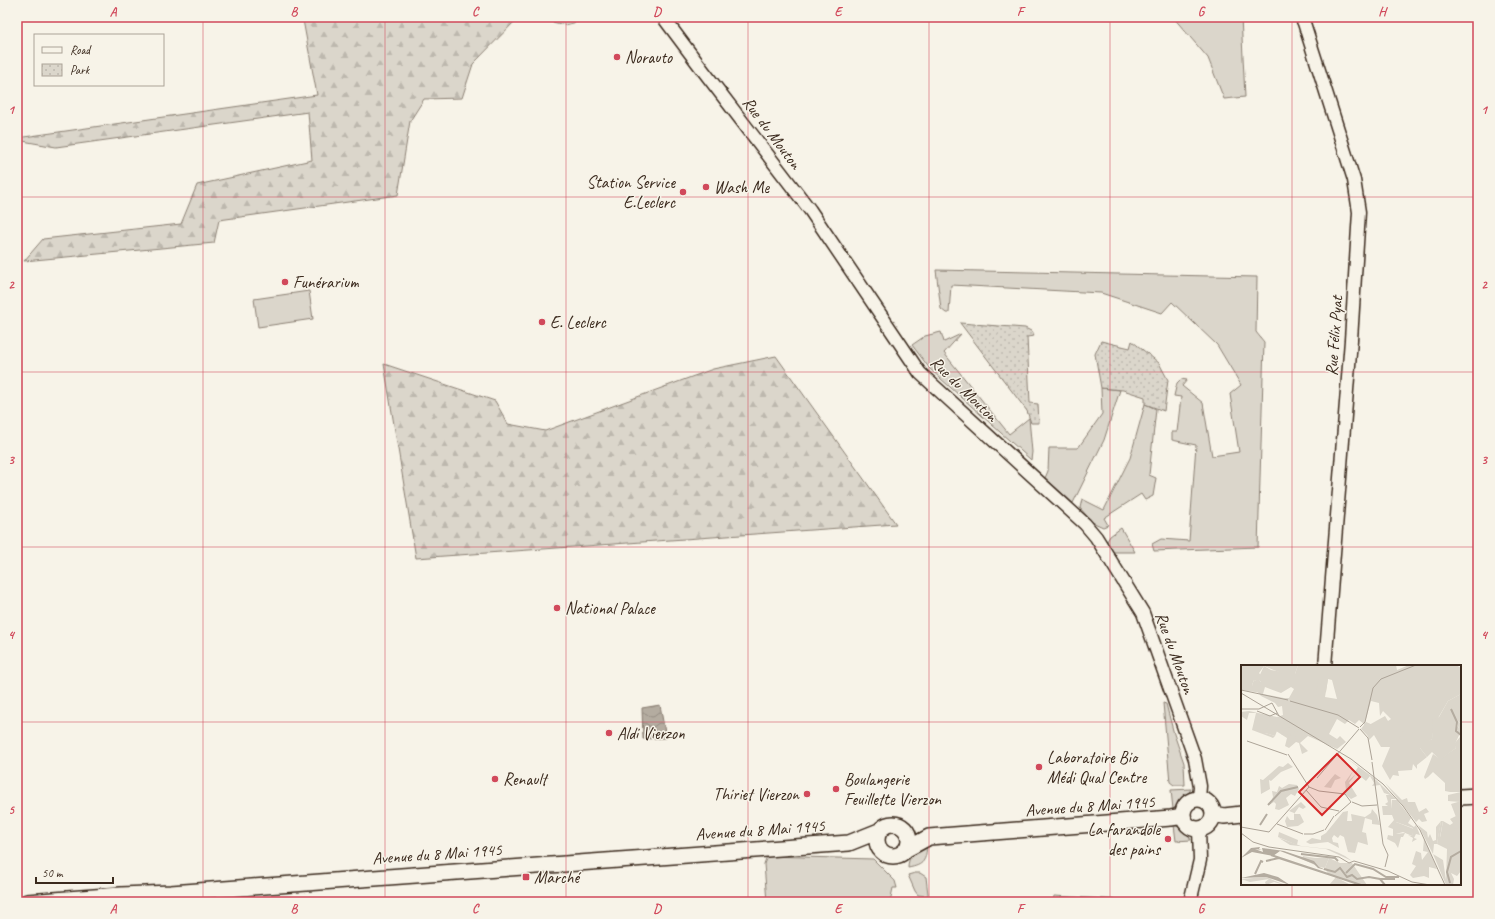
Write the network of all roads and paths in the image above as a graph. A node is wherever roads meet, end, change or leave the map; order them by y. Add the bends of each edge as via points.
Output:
1 (663, 17) edge
2 (1301, 17) edge
3 (1325, 665) edge
4 (1478, 796) edge
5 (1461, 797) edge
6 (1199, 798) junction
7 (1213, 814) junction
8 (1241, 814) edge
9 (1183, 816) junction
10 (904, 827) junction
11 (1199, 829) junction
12 (879, 831) junction
13 (929, 837) junction
14 (850, 842) junction
15 (907, 849) junction
16 (881, 851) junction
17 (28, 902) edge
18 (1190, 902) edge

1 - 6 street, Rue du Mouton via 810,210 920,373 1085,524 1096,537 1143,613 1195,759 1200,786
2 - 3 street, Rue Félix Pyat via 1354,180 1359,212
4 - 5 main road
6 - 7 main road via 1208,802
6 - 9 main road via 1187,803
7 - 8 main road
7 - 11 main road via 1207,826
9 - 11 main road via 1190,827
9 - 13 main road, Avenue du 8 Mai 1945
10 - 12 main road via 893,823
10 - 13 main road, Avenue du 8 Mai 1945
10 - 15 main road via 909,835
11 - 18 street via 1200,860
12 - 14 main road, Avenue du 8 Mai 1945
12 - 16 main road via 876,841
13 - 15 main road, Avenue du 8 Mai 1945
14 - 16 main road, Avenue du 8 Mai 1945
14 - 17 main road, Avenue du 8 Mai 1945
15 - 16 main road via 892,856

